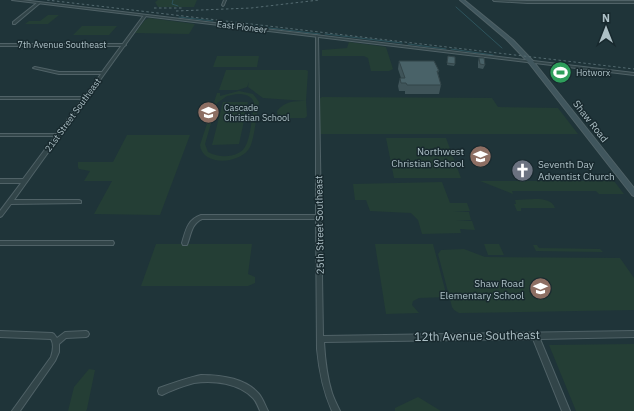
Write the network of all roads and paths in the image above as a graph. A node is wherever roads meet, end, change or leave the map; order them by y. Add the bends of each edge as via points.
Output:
1 (14, 0) edge
2 (225, 0) edge
3 (462, 0) edge
4 (494, 0) edge
5 (634, 2) edge
6 (39, 3) junction
7 (223, 5) dead end
8 (145, 16) junction
9 (14, 23) dead end
10 (317, 36) junction
11 (0, 45) edge
12 (124, 45) junction
13 (531, 62) junction
14 (35, 68) dead end
15 (104, 73) junction
16 (634, 74) edge
17 (0, 98) edge
18 (85, 98) junction
19 (0, 135) edge
20 (59, 135) junction
21 (0, 181) edge
22 (25, 181) junction
23 (634, 193) edge
24 (10, 202) junction
25 (79, 202) dead end
26 (0, 215) edge
27 (318, 217) junction
28 (0, 243) edge
29 (111, 243) dead end
30 (185, 243) dead end
31 (0, 334) edge
32 (86, 334) dead end
33 (634, 334) edge
34 (535, 335) junction
35 (320, 339) junction
36 (56, 342) junction
37 (162, 391) dead end
38 (16, 411) edge
39 (264, 411) edge
40 (336, 411) edge
41 (566, 411) edge

1 - 6 street, East Pioneer
2 - 7 street
3 - 13 main road, Shaw Road
4 - 5 street
6 - 8 street, East Pioneer
6 - 9 street
8 - 10 street, East Pioneer
8 - 12 street, 21st Street Southeast
10 - 13 street, East Pioneer
10 - 27 street, 25th Street Southeast
11 - 12 street, 7th Avenue Southeast
12 - 15 street, 21st Street Southeast
13 - 16 street
13 - 23 main road, Shaw Road
14 - 15 street via 59,73
15 - 18 street, 21st Street Southeast
17 - 18 street
18 - 20 street, 21st Street Southeast
19 - 20 street
20 - 22 street, 21st Street Southeast
21 - 22 street
22 - 24 street, 21st Street Southeast
24 - 25 street
24 - 26 street, 21st Street Southeast
27 - 30 street via 201,217 191,224
27 - 35 street, 25th Street Southeast
28 - 29 street
31 - 36 street via 52,336
32 - 36 street via 66,335
33 - 34 street, 12th Avenue Southeast
34 - 35 street, 12th Avenue Southeast
34 - 41 street
35 - 40 street, 25th Street Southeast via 326,385
36 - 38 street via 53,359
37 - 39 street via 196,380 212,379 248,388 259,399

